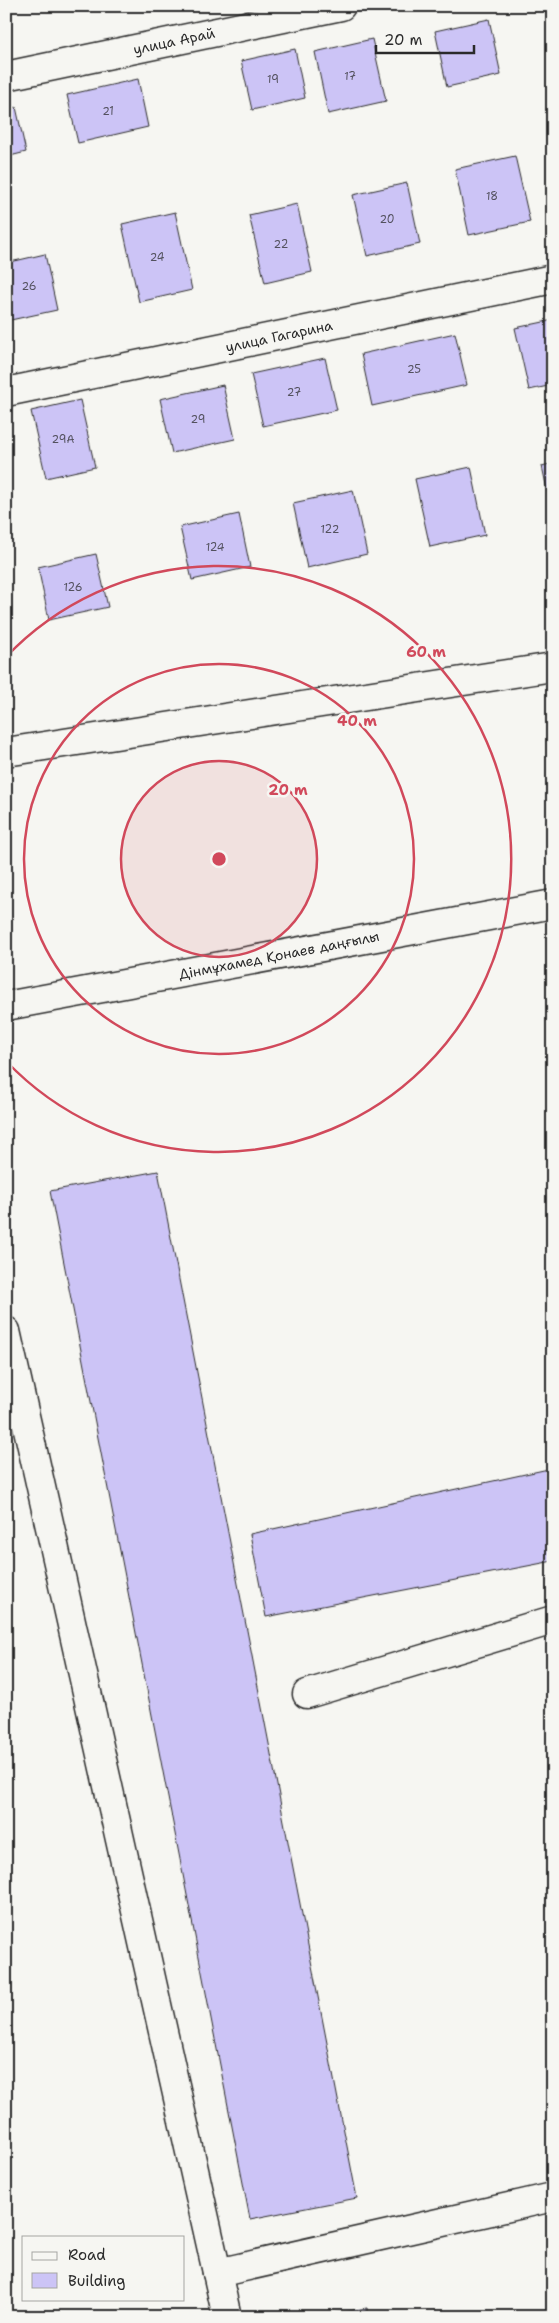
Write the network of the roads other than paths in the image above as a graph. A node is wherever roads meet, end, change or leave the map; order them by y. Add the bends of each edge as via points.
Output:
1 (341, 6) edge
2 (6, 76) edge
3 (553, 279) edge
4 (6, 392) edge
5 (553, 667) edge
6 (6, 752) edge
7 (553, 904) edge
8 (6, 1006) edge
9 (6, 1331) edge
10 (553, 1620) edge
11 (307, 1694) dead end
12 (553, 2197) edge
13 (218, 2273) junction
14 (227, 2317) edge

1 - 2 street, улица Арай
3 - 4 street, улица Гагарина
5 - 6 street
7 - 8 street, Дінмұхамед Қонаев даңғылы
9 - 13 street
10 - 11 street
12 - 13 street
13 - 14 street

